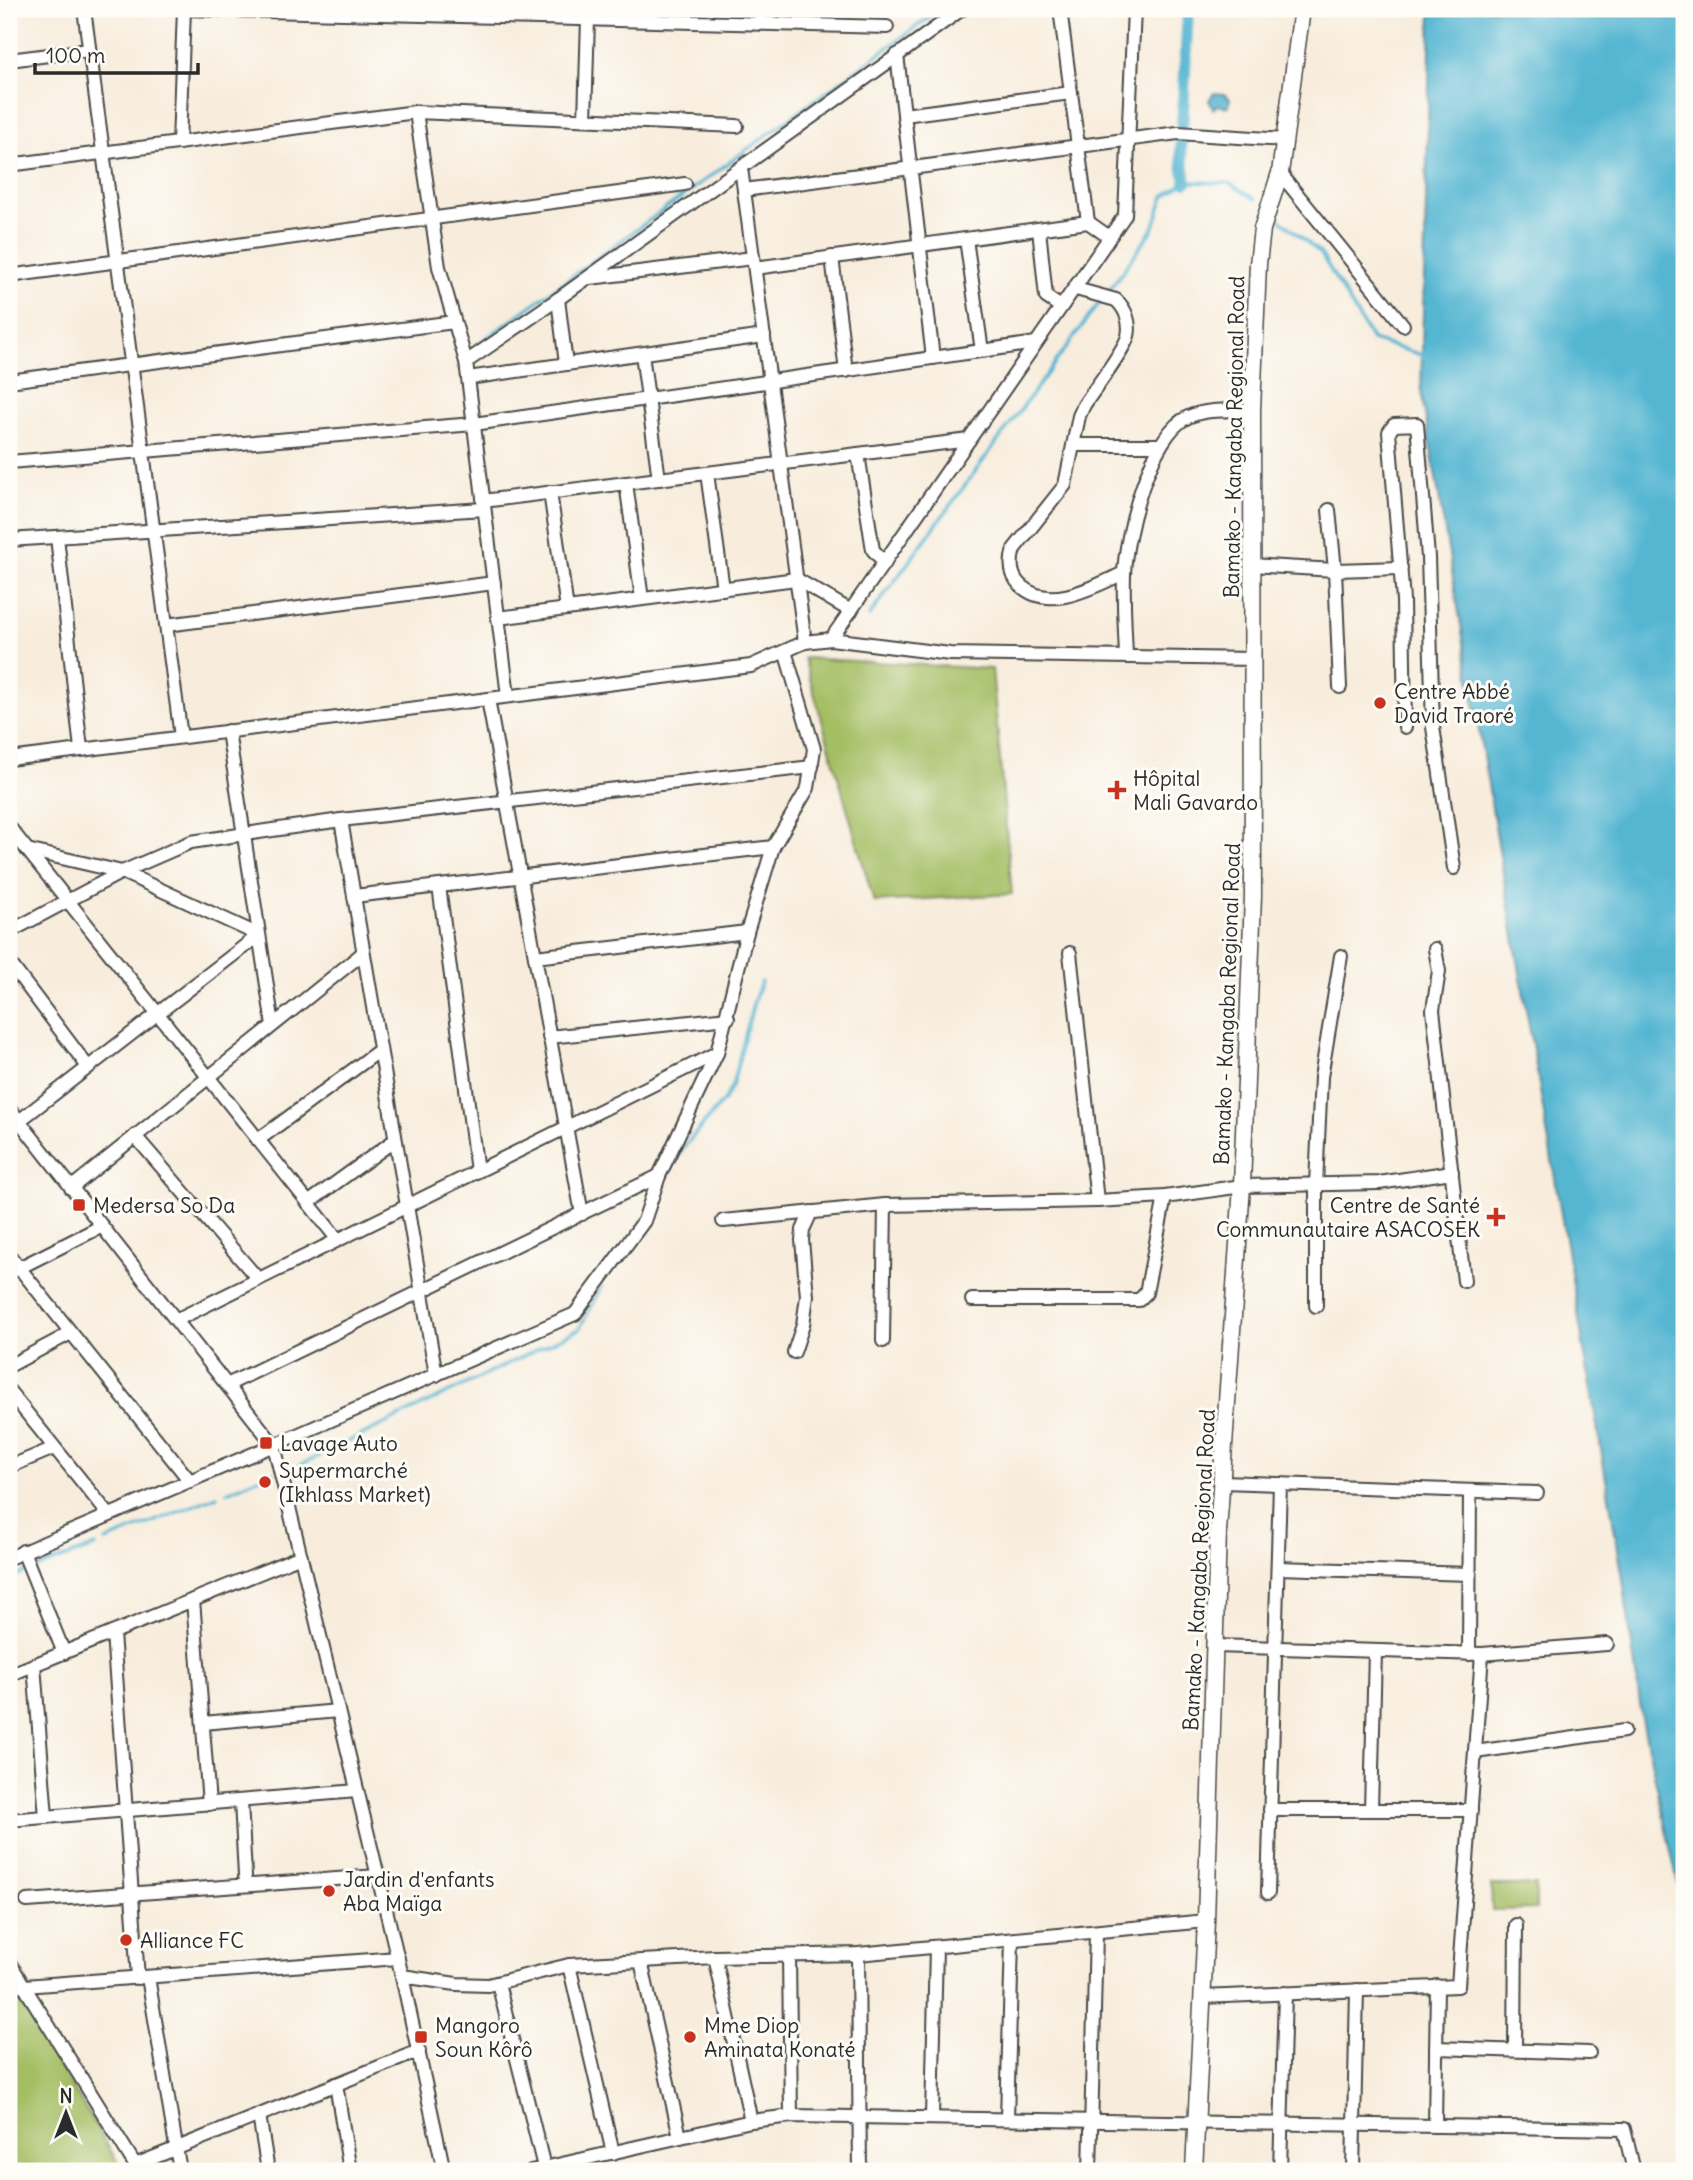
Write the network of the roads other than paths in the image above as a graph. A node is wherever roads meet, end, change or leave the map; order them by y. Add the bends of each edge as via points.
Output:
1 (84, 9) edge
2 (184, 9) edge
3 (761, 9) edge
4 (961, 9) edge
5 (1060, 9) edge
6 (1134, 9) edge
7 (1302, 9) edge
8 (470, 12) edge
9 (588, 19) junction
10 (760, 23) junction
11 (887, 26) dead end
12 (89, 50) junction
13 (897, 55) junction
14 (9, 60) edge
15 (1071, 93) junction
16 (416, 112) junction
17 (904, 115) junction
18 (585, 119) junction
19 (737, 126) dead end
20 (1129, 139) junction
21 (1285, 140) junction
22 (179, 143) junction
23 (1078, 146) junction
24 (103, 153) junction
25 (9, 165) edge
26 (741, 168) junction
27 (911, 168) junction
28 (1280, 173) junction
29 (685, 184) dead end
30 (744, 190) junction
31 (431, 220) junction
32 (1088, 222) junction
33 (1039, 229) junction
34 (1109, 237) junction
35 (966, 239) junction
36 (920, 246) junction
37 (832, 257) junction
38 (117, 262) junction
39 (754, 263) junction
40 (9, 276) edge
41 (587, 278) junction
42 (1076, 289) junction
43 (558, 299) junction
44 (1061, 307) junction
45 (454, 322) junction
46 (1403, 325) dead end
47 (764, 336) junction
48 (1036, 343) junction
49 (982, 351) junction
50 (642, 354) junction
51 (933, 358) junction
52 (466, 362) junction
53 (566, 364) junction
54 (131, 365) junction
55 (846, 370) junction
56 (468, 378) junction
57 (9, 381) edge
58 (770, 381) junction
59 (648, 399) junction
60 (1252, 410) junction
61 (474, 424) junction
62 (969, 440) junction
63 (1074, 445) junction
64 (1160, 445) junction
65 (143, 451) junction
66 (858, 454) junction
67 (9, 462) edge
68 (781, 464) junction
69 (707, 473) junction
70 (659, 479) junction
71 (626, 483) junction
72 (550, 492) junction
73 (484, 505) junction
74 (1329, 510) dead end
75 (154, 531) junction
76 (57, 537) junction
77 (9, 540) edge
78 (885, 563) junction
79 (1251, 565) junction
80 (1401, 568) junction
81 (1335, 570) junction
82 (1124, 573) junction
83 (796, 579) junction
84 (494, 583) junction
85 (723, 589) junction
86 (642, 599) junction
87 (567, 609) junction
88 (851, 611) junction
89 (498, 618) junction
90 (166, 625) junction
91 (831, 639) junction
92 (805, 642) junction
93 (785, 651) junction
94 (1126, 656) junction
95 (1253, 659) junction
96 (1340, 687) dead end
97 (508, 696) junction
98 (488, 699) junction
99 (1405, 727) dead end
100 (228, 731) junction
101 (181, 737) junction
102 (81, 750) junction
103 (9, 758) edge
104 (812, 767) junction
105 (506, 801) junction
106 (341, 820) junction
107 (9, 827) edge
108 (244, 834) junction
109 (773, 847) junction
110 (27, 850) junction
111 (1454, 868) dead end
112 (122, 872) junction
113 (520, 876) junction
114 (439, 886) junction
115 (354, 896) junction
116 (69, 900) junction
117 (9, 932) edge
118 (747, 932) junction
119 (259, 935) junction
120 (1435, 948) dead end
121 (363, 953) junction
122 (1070, 953) dead end
123 (1341, 956) dead end
124 (535, 957) junction
125 (9, 962) edge
126 (158, 1014) junction
127 (727, 1018) junction
128 (273, 1025) junction
129 (549, 1037) junction
130 (380, 1050) junction
131 (717, 1053) junction
132 (88, 1067) junction
133 (208, 1077) junction
134 (9, 1108) edge
135 (19, 1121) junction
136 (566, 1128) junction
137 (135, 1136) junction
138 (258, 1140) junction
139 (396, 1140) junction
140 (477, 1171) junction
141 (1452, 1172) junction
142 (659, 1176) junction
143 (1315, 1184) junction
144 (1242, 1186) junction
145 (71, 1188) junction
146 (1165, 1197) junction
147 (1097, 1201) junction
148 (308, 1203) junction
149 (885, 1205) junction
150 (406, 1206) junction
151 (811, 1212) junction
152 (582, 1214) junction
153 (723, 1221) dead end
154 (102, 1226) junction
155 (338, 1240) junction
156 (9, 1255) edge
157 (14, 1271) edge
158 (258, 1279) junction
159 (1465, 1281) dead end
160 (421, 1291) junction
161 (972, 1300) dead end
162 (1316, 1306) dead end
163 (176, 1320) junction
164 (71, 1334) junction
165 (883, 1341) dead end
166 (794, 1352) dead end
167 (9, 1366) edge
168 (436, 1375) junction
169 (227, 1385) junction
170 (9, 1391) edge
171 (274, 1445) junction
172 (54, 1448) junction
173 (9, 1467) edge
174 (190, 1481) junction
175 (1222, 1482) junction
176 (1280, 1484) junction
177 (1470, 1491) junction
178 (1537, 1493) dead end
179 (109, 1515) junction
180 (23, 1551) junction
181 (301, 1556) junction
182 (9, 1558) edge
183 (1278, 1568) junction
184 (1470, 1574) junction
185 (193, 1600) junction
186 (113, 1633) junction
187 (1607, 1644) dead end
188 (1215, 1646) junction
189 (1275, 1648) junction
190 (1375, 1651) junction
191 (64, 1653) junction
192 (1475, 1654) junction
193 (34, 1665) junction
194 (9, 1675) edge
195 (338, 1711) junction
196 (203, 1723) junction
197 (1625, 1731) dead end
198 (1475, 1752) junction
199 (357, 1791) junction
200 (241, 1801) junction
201 (209, 1804) junction
202 (126, 1810) junction
203 (1270, 1810) junction
204 (1371, 1810) junction
205 (1471, 1810) junction
206 (46, 1817) junction
207 (9, 1820) edge
208 (245, 1876) dead end
209 (378, 1876) junction
210 (1268, 1893) dead end
211 (132, 1894) junction
212 (27, 1901) dead end
213 (1206, 1922) junction
214 (1516, 1925) dead end
215 (1096, 1932) junction
216 (1012, 1940) junction
217 (936, 1947) junction
218 (858, 1954) junction
219 (789, 1955) junction
220 (715, 1957) junction
221 (398, 1958) junction
222 (641, 1961) junction
223 (9, 1962) edge
224 (569, 1965) junction
225 (402, 1976) junction
226 (143, 1977) junction
227 (498, 1983) junction
228 (24, 1986) junction
229 (1437, 1986) junction
230 (1357, 1990) junction
231 (1285, 1993) junction
232 (1202, 1997) junction
233 (1436, 2048) junction
234 (1515, 2050) junction
235 (419, 2051) junction
236 (1590, 2053) dead end
237 (336, 2084) junction
238 (259, 2116) junction
239 (791, 2116) junction
240 (860, 2117) junction
241 (932, 2118) junction
242 (1007, 2119) junction
243 (1091, 2120) junction
244 (751, 2121) junction
245 (1196, 2122) junction
246 (1281, 2123) junction
247 (1354, 2125) junction
248 (1435, 2126) junction
249 (680, 2137) junction
250 (176, 2149) junction
251 (613, 2153) junction
252 (137, 2168) edge
253 (545, 2170) edge
254 (180, 2171) edge
255 (268, 2171) edge
256 (350, 2171) edge
257 (444, 2171) edge
258 (531, 2171) edge
259 (860, 2171) edge
260 (1090, 2171) edge
261 (1194, 2171) edge
262 (1280, 2171) edge
263 (1353, 2171) edge
264 (1634, 2171) edge

1 - 12 street
2 - 8 street
2 - 22 street
3 - 10 street
4 - 13 street
5 - 15 street
6 - 20 street
7 - 21 street, Bamako - Kangaba Regional Road
8 - 9 street
9 - 10 street
9 - 18 street
10 - 11 street
12 - 14 street
12 - 24 street
13 - 17 street
13 - 26 street
15 - 17 street
15 - 23 street
16 - 18 street
16 - 22 street
16 - 31 street
17 - 27 street
18 - 19 street
20 - 21 street via 1178,133
20 - 23 street
20 - 34 street via 1125,215
21 - 28 street, Bamako - Kangaba Regional Road
22 - 24 street
23 - 27 street
23 - 32 street
24 - 25 street
24 - 38 street
26 - 30 street
26 - 41 street
27 - 30 street
27 - 36 street
28 - 46 street
28 - 60 street, Bamako - Kangaba Regional Road via 1264,224 1258,264
29 - 31 street
30 - 39 street
31 - 38 street
31 - 45 street
32 - 33 street
32 - 34 street
33 - 35 street
33 - 44 street via 1046,297
34 - 42 street
35 - 36 street
35 - 49 street
36 - 37 street
36 - 51 street
37 - 39 street
37 - 55 street
38 - 40 street
38 - 54 street
39 - 41 street
39 - 47 street
41 - 43 street
42 - 44 street
42 - 63 street via 1116,300 1128,320 1128,338 1084,405
43 - 52 street
43 - 53 street
44 - 48 street
45 - 52 street
45 - 54 street
47 - 50 street
47 - 58 street
48 - 49 street
48 - 62 street
49 - 51 street
50 - 53 street
50 - 59 street
51 - 55 street
52 - 56 street
53 - 56 street
54 - 57 street
54 - 65 street
55 - 58 street
56 - 61 street
58 - 59 street
58 - 68 street
59 - 61 street
59 - 70 street
60 - 64 street via 1210,411 1188,417 1173,427
60 - 79 street, Bamako - Kangaba Regional Road
61 - 65 street
61 - 73 street
62 - 66 street
62 - 78 street
63 - 64 street
63 - 82 street via 1065,485 1014,549 1012,572 1026,590 1050,597 1081,592
64 - 82 street via 1139,495
65 - 67 street
65 - 75 street
66 - 68 street
66 - 78 street via 873,550
68 - 69 street
68 - 83 street
69 - 70 street
69 - 85 street
70 - 71 street
71 - 72 street
71 - 86 street
72 - 73 street
72 - 87 street
73 - 75 street
73 - 84 street
74 - 81 street
75 - 76 street
75 - 90 street
76 - 77 street
76 - 102 street
78 - 88 street
79 - 81 street
79 - 95 street, Bamako - Kangaba Regional Road
80 - 81 street
80 - 99 street
80 - 111 street via 1389,432 1394,425 1417,424 1428,557 1433,727
81 - 96 street
82 - 94 street
83 - 85 street
83 - 88 street
83 - 92 street
84 - 89 street
84 - 90 street
85 - 86 street
86 - 87 street
87 - 89 street
88 - 91 street
89 - 97 street
90 - 101 street
91 - 92 street
91 - 94 street via 950,654
92 - 93 street
93 - 97 street via 751,666
93 - 104 street via 814,749
94 - 95 street
95 - 144 street, Bamako - Kangaba Regional Road via 1253,896
97 - 98 street
98 - 100 street
98 - 105 street
100 - 101 street
100 - 108 street
101 - 102 street
102 - 103 street
104 - 105 street
104 - 109 street via 808,788
105 - 106 street
105 - 113 street
106 - 108 street
106 - 115 street
107 - 110 street
108 - 112 street via 191,842
108 - 119 street
109 - 113 street
109 - 118 street
110 - 112 street
110 - 116 street
112 - 116 street
112 - 119 street
113 - 114 street
113 - 124 street
114 - 115 street
114 - 140 street
115 - 121 street
116 - 117 street
116 - 126 street
118 - 124 street
118 - 127 street
119 - 126 street
119 - 128 street
120 - 141 street via 1439,971 1433,1010
121 - 128 street
121 - 130 street
122 - 147 street
123 - 143 street via 1321,1077
124 - 129 street
125 - 132 street
126 - 132 street
126 - 133 street
127 - 129 street
127 - 131 street
128 - 133 street
129 - 136 street
130 - 138 street
130 - 139 street
131 - 136 street
131 - 142 street
132 - 135 street
133 - 137 street
133 - 138 street
134 - 135 street
135 - 145 street
136 - 140 street
136 - 152 street
137 - 145 street
137 - 158 street
138 - 148 street
139 - 148 street
139 - 150 street
140 - 150 street
141 - 143 street via 1379,1183
141 - 159 street
142 - 152 street
142 - 168 street via 644,1221 575,1314
143 - 144 street
143 - 162 street
144 - 146 street
144 - 175 street, Bamako - Kangaba Regional Road
145 - 154 street
146 - 147 street
146 - 161 street via 1146,1293 1139,1300
147 - 149 street
148 - 155 street
149 - 151 street
149 - 165 street
150 - 155 street
150 - 160 street
151 - 153 street
151 - 166 street via 802,1240 806,1310
152 - 160 street
154 - 157 street
154 - 163 street
155 - 158 street
156 - 157 street
157 - 164 street
158 - 163 street
160 - 168 street
160 - 169 street
163 - 169 street
164 - 167 street
164 - 174 street
168 - 171 street
169 - 171 street
170 - 172 street
171 - 174 street
171 - 181 street
172 - 173 street
172 - 179 street
174 - 179 street
175 - 176 street
175 - 188 street, Bamako - Kangaba Regional Road
176 - 177 street
176 - 183 street
177 - 178 street
177 - 184 street
179 - 180 street
180 - 182 street
180 - 191 street
181 - 185 street
181 - 195 street
183 - 184 street
183 - 189 street
184 - 192 street
185 - 186 street
185 - 196 street
186 - 191 street
186 - 202 street
187 - 192 street
188 - 189 street
188 - 213 street, Bamako - Kangaba Regional Road
189 - 190 street
189 - 203 street
190 - 192 street
190 - 204 street
191 - 193 street
192 - 198 street
193 - 194 street
193 - 206 street
195 - 196 street
195 - 199 street
196 - 201 street
197 - 198 street
198 - 205 street
199 - 200 street
199 - 209 street
200 - 201 street
200 - 208 street
201 - 202 street
202 - 206 street
202 - 211 street
203 - 204 street
203 - 210 street
204 - 205 street
205 - 229 street via 1458,1986
206 - 207 street
209 - 211 street
209 - 221 street
211 - 212 street
211 - 226 street
213 - 215 street
213 - 232 street, Bamako - Kangaba Regional Road
214 - 234 street
215 - 216 street
215 - 243 street
216 - 217 street
216 - 242 street
217 - 218 street
217 - 241 street
218 - 219 street
218 - 240 street
219 - 220 street
219 - 239 street
220 - 222 street
220 - 244 street
221 - 225 street
221 - 226 street
222 - 224 street
222 - 249 street
223 - 228 street
224 - 227 street
224 - 251 street
225 - 227 street via 477,1986
225 - 235 street
226 - 228 street
226 - 250 street
227 - 253 street
228 - 252 street
229 - 230 street
229 - 233 street
230 - 231 street
230 - 247 street
231 - 232 street
231 - 246 street
232 - 245 street, Bamako - Kangaba Regional Road
233 - 234 street
233 - 248 street
234 - 236 street
235 - 237 street
235 - 257 street
237 - 238 street
237 - 256 street
238 - 250 street
238 - 255 street
239 - 240 street
239 - 244 street
240 - 241 street
240 - 259 street
241 - 242 street
242 - 243 street
243 - 245 street
243 - 260 street
244 - 249 street
245 - 246 street
245 - 261 street, Bamako - Kangaba Regional Road
246 - 247 street
246 - 262 street
247 - 248 street
247 - 263 street
248 - 264 street via 1624,2129
249 - 251 street
250 - 252 street
250 - 254 street
251 - 253 street
253 - 258 street

